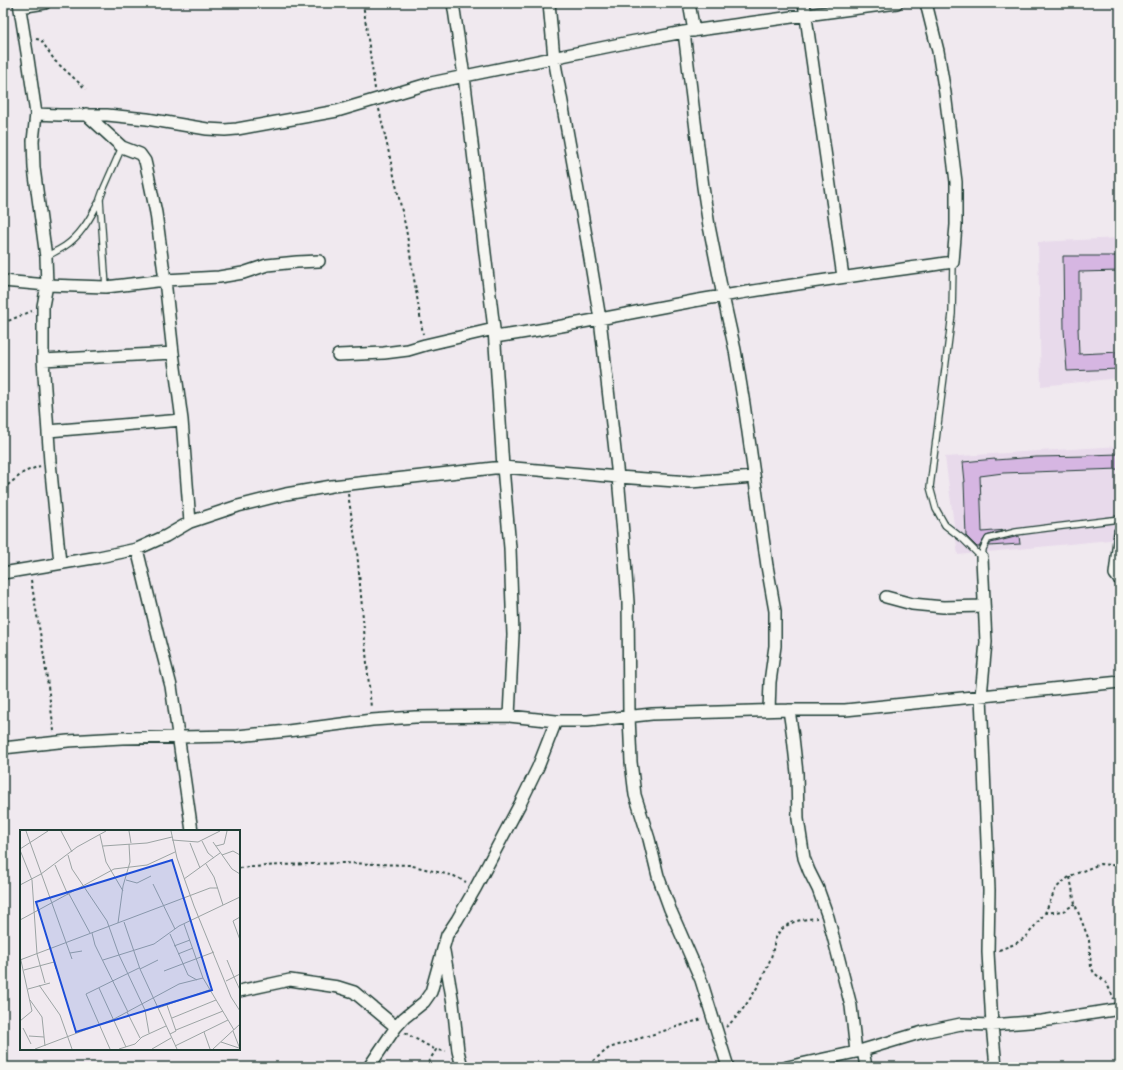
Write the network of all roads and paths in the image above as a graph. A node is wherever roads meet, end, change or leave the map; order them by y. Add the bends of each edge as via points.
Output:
1 (45, 3) edge
2 (363, 3) edge
3 (454, 3) edge
4 (549, 3) edge
5 (689, 3) edge
6 (804, 3) edge
7 (898, 3) edge
8 (926, 3) edge
9 (20, 5) edge
10 (806, 15) junction
11 (24, 30) junction
12 (689, 32) junction
13 (554, 58) junction
14 (464, 76) junction
15 (86, 89) dead end
16 (376, 99) junction
17 (36, 114) junction
18 (86, 114) junction
19 (122, 147) junction
20 (100, 199) junction
21 (46, 257) junction
22 (319, 261) dead end
23 (953, 262) junction
24 (843, 277) junction
25 (165, 280) junction
26 (3, 281) edge
27 (47, 285) junction
28 (106, 287) junction
29 (723, 296) junction
30 (43, 306) junction
31 (600, 319) junction
32 (3, 323) edge
33 (495, 333) junction
34 (425, 345) junction
35 (173, 353) junction
36 (338, 355) dead end
37 (43, 360) junction
38 (182, 420) junction
39 (48, 430) junction
40 (50, 462) junction
41 (503, 467) junction
42 (618, 477) junction
43 (754, 477) junction
44 (346, 484) junction
45 (3, 489) edge
46 (1120, 519) edge
47 (190, 522) junction
48 (1120, 532) edge
49 (137, 549) junction
50 (982, 558) junction
51 (60, 563) junction
52 (29, 569) junction
53 (3, 573) edge
54 (1120, 579) edge
55 (886, 597) dead end
56 (984, 606) junction
57 (1120, 682) edge
58 (981, 696) junction
59 (789, 710) junction
60 (770, 711) junction
61 (509, 716) junction
62 (629, 716) junction
63 (372, 720) junction
64 (556, 721) junction
65 (178, 737) junction
66 (55, 743) junction
67 (3, 748) edge
68 (192, 830) edge
69 (1120, 866) edge
70 (240, 868) edge
71 (1070, 876) junction
72 (476, 887) junction
73 (1075, 904) junction
74 (1045, 913) junction
75 (828, 917) junction
76 (443, 947) junction
77 (988, 952) junction
78 (240, 991) edge
79 (1120, 1009) edge
80 (712, 1015) junction
81 (992, 1025) junction
82 (396, 1027) junction
83 (718, 1034) junction
84 (436, 1050) junction
85 (458, 1051) junction
86 (860, 1051) junction
87 (588, 1065) dead end
88 (369, 1067) edge
89 (425, 1067) edge
90 (462, 1067) edge
91 (728, 1067) edge
92 (787, 1067) edge
93 (866, 1067) edge
94 (996, 1067) edge

1 - 9 street
2 - 16 path
3 - 14 street
4 - 13 street
5 - 12 street
6 - 10 street
7 - 10 street
8 - 23 street via 938,51 956,182
9 - 11 street
10 - 12 street
10 - 24 street
11 - 15 path via 41,40 55,61
11 - 17 street
12 - 13 street
12 - 29 street via 703,187
13 - 14 street
13 - 31 street
14 - 16 street
14 - 33 street
16 - 18 street via 337,110 226,130 125,116
16 - 34 path via 406,229
17 - 18 street
17 - 21 street via 34,161
18 - 19 street
19 - 20 lane
19 - 25 street via 140,154 145,161 156,213
20 - 21 lane via 77,235
20 - 28 lane
21 - 27 street
22 - 25 street via 267,265 219,277
23 - 24 street
23 - 50 lane via 952,314 930,487 936,509 945,525
24 - 29 street
25 - 28 street
25 - 35 street
26 - 27 street
27 - 28 street
27 - 30 street
29 - 31 street
29 - 43 street via 735,350
30 - 32 path
30 - 37 street
31 - 33 street
31 - 42 street
33 - 34 street
33 - 41 street
34 - 36 street via 384,353
35 - 37 street
35 - 38 street
37 - 39 street
38 - 39 street
38 - 47 street
39 - 40 street
40 - 45 path via 24,472
40 - 51 street
41 - 42 street
41 - 44 street
41 - 61 street via 510,548 513,635
42 - 43 street via 690,482
42 - 62 street via 628,602
43 - 60 street via 775,611
44 - 47 street via 286,494
44 - 63 path via 357,551
46 - 50 lane via 1016,532 988,539
47 - 49 street
48 - 54 street via 1115,574
49 - 51 street via 99,558
49 - 65 street via 171,686
50 - 56 street
51 - 52 street
52 - 53 street
52 - 66 path
55 - 56 street via 912,604 943,607
56 - 58 street via 986,642
57 - 58 street
58 - 59 street via 845,710
58 - 77 street via 989,890
59 - 60 street
59 - 75 street via 797,774 798,819 804,858
60 - 62 street
61 - 63 street
61 - 64 street
62 - 64 street via 588,721
62 - 80 street via 631,762 636,795 658,876 701,980
63 - 65 street via 237,736
64 - 72 street via 535,774
65 - 66 street
65 - 68 street
66 - 67 street
69 - 71 path via 1100,864
70 - 72 path via 342,863 409,865 454,876
71 - 73 path
71 - 74 path via 1056,888
72 - 76 street via 447,935
73 - 74 path via 1063,911
73 - 79 path via 1089,940 1091,967 1107,984
74 - 77 path via 1026,937 1015,944
75 - 83 path via 801,919 779,931 762,979 732,1022
75 - 86 street
76 - 82 street via 431,992 424,1002
76 - 85 street
77 - 81 street
78 - 82 street via 290,980 338,987 354,992
79 - 81 street via 1042,1021
80 - 83 street
80 - 87 path via 609,1048
81 - 86 street via 961,1024
81 - 94 street
82 - 84 path
82 - 88 street
83 - 91 street
84 - 85 path
84 - 89 path
85 - 90 street
86 - 92 street
86 - 93 street

